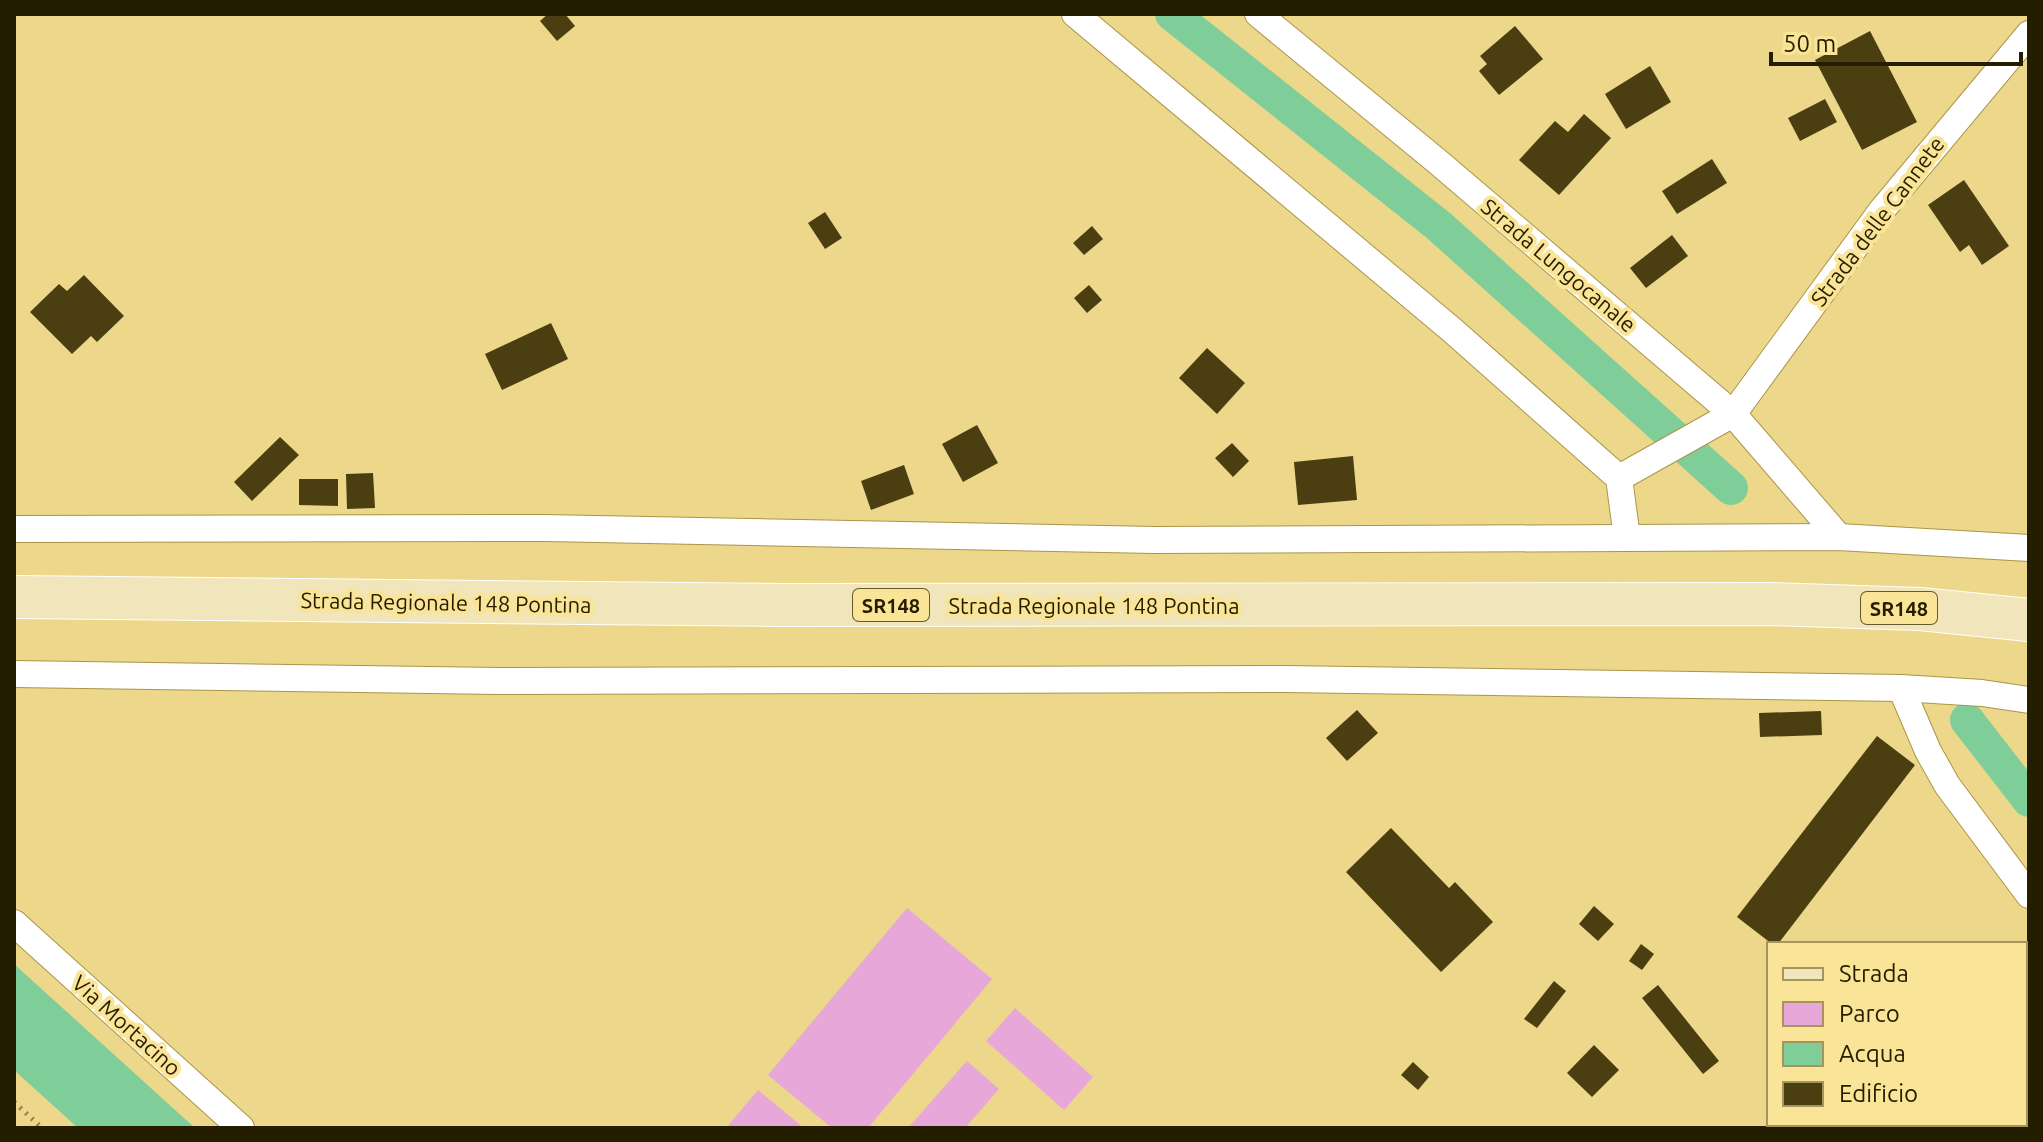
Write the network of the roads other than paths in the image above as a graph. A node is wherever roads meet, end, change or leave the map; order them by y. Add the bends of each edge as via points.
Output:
1 (1075, 14) edge
2 (1258, 14) edge
3 (2029, 34) edge
4 (1733, 414) junction
5 (1619, 478) junction
6 (14, 529) edge
7 (1839, 537) junction
8 (1627, 538) junction
9 (2029, 548) edge
10 (2029, 592) edge
11 (14, 597) edge
12 (1769, 604) junction
13 (2029, 620) edge
14 (14, 674) edge
15 (1901, 688) junction
16 (2029, 700) edge
17 (2029, 895) edge
18 (14, 923) edge
19 (241, 1128) edge

1 - 5 street via 1452,330
2 - 4 street, Strada Lungocanale
3 - 4 street, Strada delle Cannete via 1882,210
4 - 5 street
4 - 7 street, Strada Lungocanale
5 - 8 street
6 - 8 street via 544,528 1154,540
7 - 8 street
7 - 9 street
10 - 12 main road via 1884,592
11 - 12 main road, Strada Regionale 148 Pontina / SR148 via 781,605
12 - 13 main road, Strada Regionale 148 Pontina / SR148 via 1933,610
14 - 15 street via 499,681 1285,679
15 - 16 street
15 - 17 street via 1947,785
18 - 19 street, Via Mortacino

